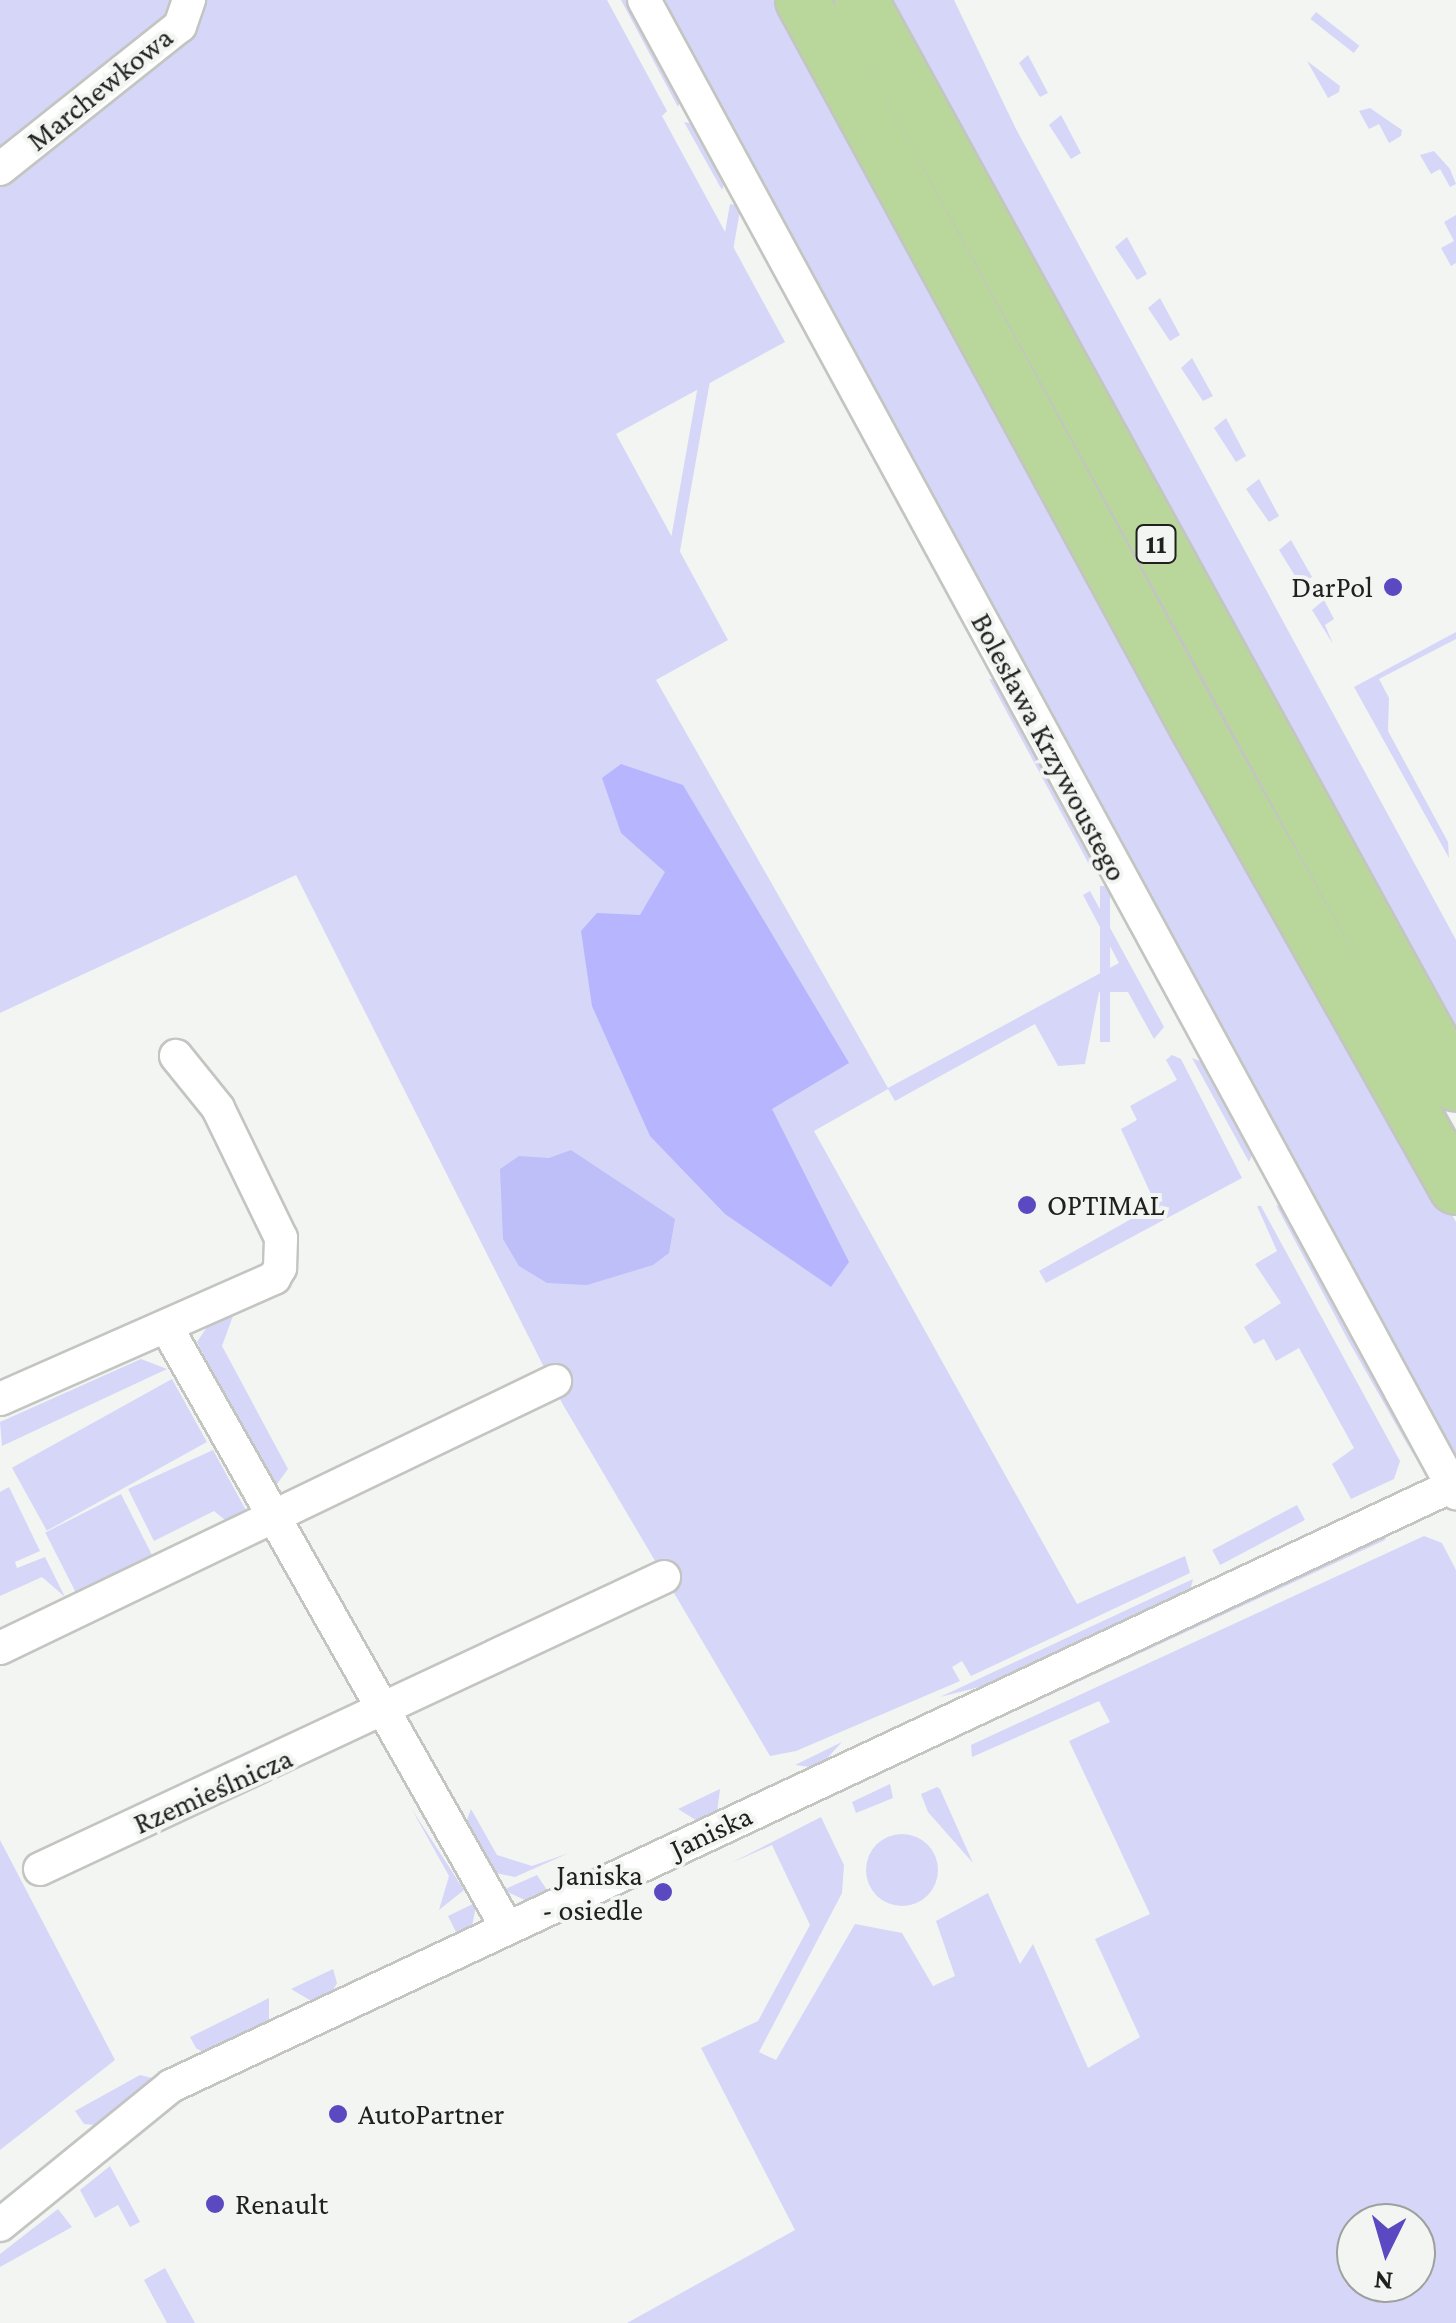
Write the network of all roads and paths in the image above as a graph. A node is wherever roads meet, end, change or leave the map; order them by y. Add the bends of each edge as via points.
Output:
1 (188, 0) edge
2 (644, 0) edge
3 (802, 0) edge
4 (861, 0) edge
5 (0, 169) edge
6 (176, 1056) dead end
7 (1456, 1085) edge
8 (1456, 1188) edge
9 (167, 1328) junction
10 (556, 1381) dead end
11 (0, 1399) edge
12 (1454, 1490) edge
13 (272, 1513) junction
14 (664, 1578) dead end
15 (0, 1648) edge
16 (386, 1713) junction
17 (40, 1869) dead end
18 (507, 1928) junction
19 (0, 2225) edge

1 - 5 street, Marchewkowa via 180,26
2 - 12 street, Bolesława Krzywoustego
3 - 8 main road, 11
4 - 7 main road, 11
6 - 9 street via 218,1108 284,1248 274,1278
9 - 11 street
9 - 13 street
10 - 13 street
12 - 18 street, Janiska
13 - 15 street
13 - 16 street
14 - 16 street, Rzemieślnicza
16 - 17 street, Rzemieślnicza
16 - 18 street
18 - 19 street, Janiska via 171,2086

